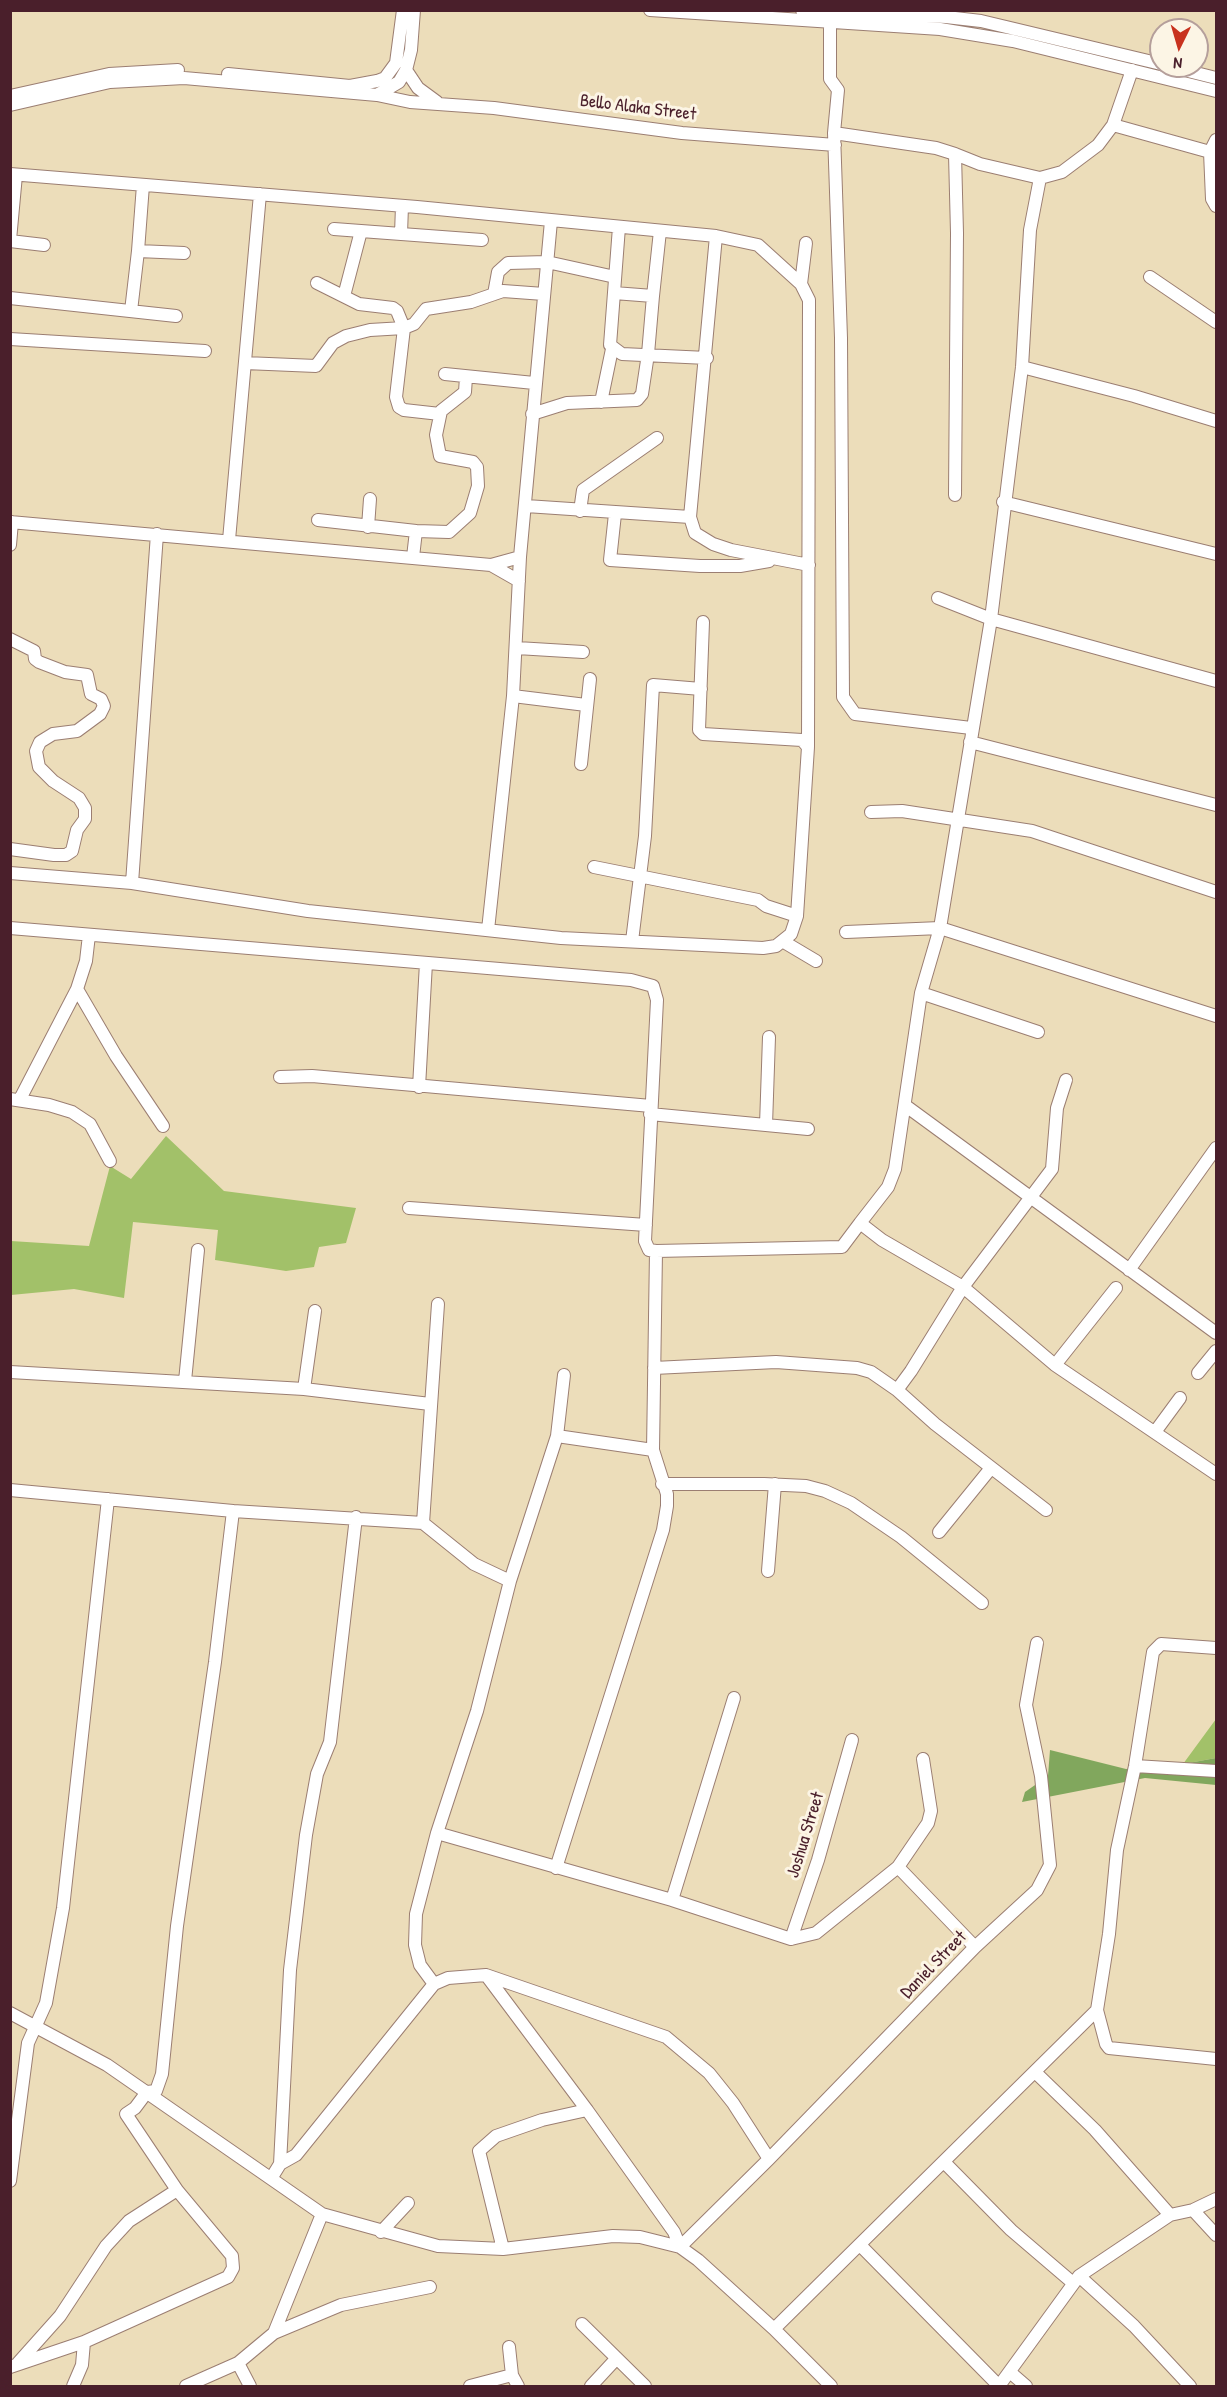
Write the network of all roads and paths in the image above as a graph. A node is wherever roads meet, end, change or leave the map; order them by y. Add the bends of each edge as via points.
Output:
1 (403, 10) edge
2 (414, 10) edge
3 (650, 10) edge
4 (802, 10) edge
5 (947, 14) edge
6 (830, 15) edge
7 (1149, 61) edge
8 (406, 70) junction
9 (1132, 70) junction
10 (1216, 92) edge
11 (377, 94) junction
12 (10, 96) edge
13 (437, 102) junction
14 (10, 105) edge
15 (1113, 125) junction
16 (834, 139) junction
17 (1216, 140) edge
18 (1210, 152) junction
19 (955, 154) junction
20 (13, 174) edge
21 (1040, 178) junction
22 (143, 185) junction
23 (260, 194) junction
24 (402, 206) junction
25 (1216, 207) edge
26 (551, 221) junction
27 (620, 227) junction
28 (334, 229) dead end
29 (361, 231) junction
30 (660, 231) junction
31 (401, 234) junction
32 (716, 236) junction
33 (10, 240) edge
34 (482, 240) dead end
35 (806, 243) dead end
36 (44, 245) dead end
37 (138, 251) junction
38 (184, 253) dead end
39 (547, 262) junction
40 (615, 277) junction
41 (1149, 277) dead end
42 (317, 284) dead end
43 (801, 284) junction
44 (614, 293) junction
45 (494, 294) junction
46 (544, 294) junction
47 (344, 296) junction
48 (653, 296) junction
49 (10, 298) edge
50 (131, 311) junction
51 (176, 316) dead end
52 (1216, 322) edge
53 (404, 328) junction
54 (10, 339) edge
55 (612, 349) junction
56 (205, 351) dead end
57 (648, 354) junction
58 (707, 358) junction
59 (245, 363) junction
60 (1022, 367) junction
61 (445, 374) dead end
62 (466, 377) junction
63 (534, 383) junction
64 (601, 402) junction
65 (440, 414) junction
66 (532, 414) junction
67 (1216, 422) edge
68 (657, 438) dead end
69 (954, 495) dead end
70 (370, 499) dead end
71 (1003, 502) junction
72 (526, 506) junction
73 (580, 511) junction
74 (615, 514) junction
75 (690, 517) junction
76 (318, 520) dead end
77 (11, 522) edge
78 (368, 527) junction
79 (416, 531) junction
80 (157, 534) junction
81 (229, 540) junction
82 (10, 545) edge
83 (1216, 554) edge
84 (413, 557) junction
85 (520, 557) junction
86 (780, 560) junction
87 (491, 565) junction
88 (809, 565) junction
89 (519, 581) junction
90 (939, 598) dead end
91 (991, 619) junction
92 (703, 622) dead end
93 (10, 639) edge
94 (517, 648) junction
95 (583, 652) dead end
96 (590, 679) dead end
97 (1216, 681) edge
98 (701, 689) junction
99 (513, 696) junction
100 (586, 705) junction
101 (971, 728) junction
102 (970, 741) junction
103 (808, 747) junction
104 (581, 764) dead end
105 (1216, 805) edge
106 (871, 812) dead end
107 (956, 818) junction
108 (10, 849) edge
109 (594, 867) dead end
110 (10, 873) edge
111 (642, 878) junction
112 (132, 883) junction
113 (1216, 892) edge
114 (797, 916) junction
115 (10, 928) edge
116 (940, 928) junction
117 (488, 930) junction
118 (846, 932) dead end
119 (89, 935) junction
120 (632, 941) junction
121 (784, 942) junction
122 (816, 962) dead end
123 (426, 963) junction
124 (77, 989) junction
125 (921, 993) junction
126 (1216, 1016) edge
127 (1038, 1032) dead end
128 (769, 1037) dead end
129 (280, 1077) dead end
130 (1066, 1080) dead end
131 (419, 1087) junction
132 (15, 1099) edge
133 (906, 1106) junction
134 (650, 1110) junction
135 (766, 1125) junction
136 (163, 1126) dead end
137 (808, 1129) dead end
138 (1216, 1148) edge
139 (110, 1161) dead end
140 (1032, 1198) junction
141 (409, 1208) dead end
142 (860, 1223) junction
143 (646, 1226) junction
144 (198, 1250) dead end
145 (656, 1251) junction
146 (1129, 1270) junction
147 (963, 1287) junction
148 (1116, 1288) dead end
149 (438, 1304) dead end
150 (315, 1311) dead end
151 (1216, 1333) edge
152 (1216, 1351) edge
153 (1055, 1365) junction
154 (654, 1368) junction
155 (10, 1372) edge
156 (1198, 1373) dead end
157 (564, 1375) dead end
158 (185, 1381) junction
159 (304, 1389) junction
160 (897, 1390) junction
161 (1180, 1398) dead end
162 (430, 1404) junction
163 (1155, 1432) junction
164 (557, 1436) junction
165 (653, 1450) junction
166 (991, 1468) junction
167 (1216, 1474) edge
168 (662, 1484) junction
169 (775, 1484) junction
170 (10, 1490) edge
171 (108, 1498) junction
172 (1046, 1510) dead end
173 (233, 1511) junction
174 (356, 1516) junction
175 (423, 1523) junction
176 (939, 1532) dead end
177 (768, 1571) dead end
178 (510, 1581) junction
179 (982, 1604) dead end
180 (1037, 1642) dead end
181 (1216, 1648) edge
182 (734, 1698) dead end
183 (852, 1740) dead end
184 (924, 1760) dead end
185 (1135, 1766) junction
186 (1216, 1771) edge
187 (436, 1833) junction
188 (898, 1867) junction
189 (556, 1868) junction
190 (672, 1900) junction
191 (791, 1938) junction
192 (975, 1947) junction
193 (486, 1976) junction
194 (434, 1984) junction
195 (1097, 2010) junction
196 (10, 2013) edge
197 (34, 2024) junction
198 (1216, 2059) edge
199 (1035, 2072) junction
200 (147, 2092) junction
201 (587, 2110) junction
202 (769, 2159) junction
203 (944, 2162) junction
204 (280, 2164) junction
205 (272, 2177) junction
206 (10, 2181) edge
207 (177, 2190) junction
208 (1216, 2199) edge
209 (408, 2203) dead end
210 (1193, 2210) junction
211 (322, 2214) junction
212 (1170, 2215) junction
213 (381, 2232) junction
214 (1216, 2235) edge
215 (860, 2245) junction
216 (680, 2247) junction
217 (503, 2249) junction
218 (1076, 2279) junction
219 (430, 2287) dead end
220 (582, 2324) dead end
221 (774, 2329) junction
222 (274, 2333) junction
223 (84, 2342) junction
224 (508, 2347) dead end
225 (616, 2360) junction
226 (238, 2363) junction
227 (14, 2365) edge
228 (1011, 2373) junction
229 (512, 2375) junction
230 (73, 2386) edge
231 (186, 2386) edge
232 (250, 2386) edge
233 (470, 2386) edge
234 (518, 2386) edge
235 (591, 2386) edge
236 (645, 2386) edge
237 (831, 2386) edge
238 (999, 2386) edge
239 (1026, 2386) edge
240 (1190, 2386) edge

1 - 12 street via 396,63 385,78 367,85 152,70 74,80
2 - 8 street
3 - 6 street
4 - 6 street
5 - 6 street
5 - 7 street
6 - 9 street via 1013,41
6 - 16 street via 830,79 838,90
8 - 11 street via 399,82
8 - 13 street via 418,88
9 - 10 street
9 - 15 street
11 - 13 street, Bello Alaka Street via 410,102
11 - 14 street, Bello Alaka Street via 184,78 110,82
13 - 16 street, Bello Alaka Street via 682,133
15 - 18 street
15 - 21 street via 1098,146 1080,161 1062,172
16 - 19 street, Bello Alaka Street via 936,148
16 - 101 street via 841,338 843,697 855,714
17 - 18 street
18 - 25 street via 1212,199
19 - 21 street, Bello Alaka Street
19 - 69 street
20 - 22 street
20 - 33 street
21 - 60 street via 1030,230
22 - 23 street
22 - 37 street
23 - 24 street
23 - 59 street
24 - 26 street
24 - 31 street
26 - 27 street
26 - 39 street
27 - 30 street
27 - 40 street
28 - 29 street
29 - 31 street
29 - 47 street
30 - 32 street
30 - 48 street
31 - 34 street
32 - 43 street via 758,245
32 - 58 street
33 - 36 street
35 - 43 street
37 - 38 street
37 - 50 street
39 - 40 street
39 - 45 street via 508,263 498,272
39 - 46 street
40 - 44 street
41 - 52 street
42 - 47 street
43 - 88 street via 809,300 810,321
44 - 48 street
44 - 55 street via 609,340
45 - 46 street
45 - 53 street via 426,309 414,324
46 - 63 street
47 - 53 street via 359,304 393,308
48 - 57 street
49 - 50 street
50 - 51 street
53 - 59 street via 346,336 333,343 316,366
53 - 65 street via 396,397 399,407
54 - 56 street
55 - 57 street via 622,354
55 - 64 street
57 - 58 street
57 - 64 street via 642,394 637,400
58 - 75 street
59 - 81 street
60 - 67 street
60 - 71 street
61 - 62 street
62 - 63 street
62 - 65 street via 465,392
63 - 66 street
64 - 66 street via 560,404
65 - 79 street via 436,435 440,456 473,462 478,486 470,513 449,532
66 - 72 street
68 - 73 street via 583,490
70 - 78 street
71 - 83 street
71 - 91 street
72 - 73 street
72 - 85 street
73 - 74 street
74 - 75 street
74 - 86 street via 610,560 700,566
75 - 86 street via 695,532 713,544
76 - 78 street
77 - 80 street
77 - 82 street
78 - 79 street
79 - 84 street
80 - 81 street
80 - 112 street
81 - 84 street
84 - 87 street
85 - 87 street
85 - 89 street
86 - 88 street
87 - 89 street
88 - 103 street
89 - 94 street
90 - 91 street
91 - 97 street
91 - 101 street
92 - 98 street
93 - 108 street via 34,651 39,662 87,675 92,694 102,699 104,706 78,731 53,734 40,742 36,751 39,767 79,798 85,808 85,819 77,830 72,851 54,855
94 - 95 street
94 - 99 street
96 - 100 street
98 - 103 street via 699,730 703,735 802,740
98 - 111 street via 653,685
99 - 100 street
99 - 117 street
100 - 104 street
101 - 102 street
102 - 105 street
102 - 107 street
103 - 114 street
106 - 107 street via 902,811
107 - 113 street via 1032,831
107 - 116 street
109 - 111 street
110 - 112 street
111 - 114 street via 758,900
111 - 120 street
112 - 117 street via 308,911
114 - 121 street
115 - 119 street
116 - 118 street
116 - 125 street
116 - 126 street
117 - 120 street
119 - 123 street
119 - 124 street
120 - 121 street via 763,948
121 - 122 street
123 - 131 street
123 - 134 street via 631,980 653,986 657,995
124 - 132 street
124 - 136 street
125 - 127 street
125 - 133 street
128 - 135 street
129 - 131 street via 312,1076
130 - 140 street via 1057,1108 1052,1169
131 - 134 street
132 - 139 street via 72,1113 90,1124
133 - 140 street
133 - 142 street via 888,1187
134 - 135 street
134 - 143 street
135 - 137 street
138 - 146 street
140 - 146 street
140 - 147 street
141 - 143 street
142 - 145 street via 842,1247
142 - 147 street
143 - 145 street via 647,1246
144 - 158 street
145 - 154 street
146 - 151 street
147 - 153 street
147 - 160 street
148 - 153 street
149 - 162 street
150 - 159 street
152 - 156 street
153 - 163 street
154 - 160 street via 776,1362 857,1368 871,1372
154 - 165 street
155 - 158 street
157 - 164 street
158 - 159 street
159 - 162 street
160 - 166 street
161 - 163 street
162 - 175 street
163 - 167 street
164 - 165 street
164 - 178 street
165 - 168 street
166 - 172 street
166 - 176 street
168 - 169 street
168 - 189 street via 667,1494 663,1530
169 - 177 street
169 - 179 street via 806,1486 851,1503 901,1537
170 - 171 street
171 - 173 street
171 - 197 street via 63,1908 46,2003
173 - 174 street
173 - 200 street via 177,1926 162,2074 156,2091
174 - 175 street
174 - 204 street via 330,1742 321,1761 311,1805 293,1947
175 - 178 street via 474,1564
178 - 187 street via 477,1711
180 - 192 street, Daniel Street via 1026,1705 1041,1776 1050,1865 1037,1890
181 - 185 street via 1166,1644 1156,1647
182 - 190 street
183 - 191 street, Joshua Street
184 - 188 street via 929,1817
185 - 186 street
185 - 195 street via 1117,1850
187 - 189 street
187 - 194 street via 416,1914 415,1945 420,1965
188 - 191 street via 816,1933
188 - 192 street
189 - 190 street
190 - 191 street
192 - 202 street, Daniel Street
193 - 194 street via 453,1977
193 - 201 street
193 - 202 street via 666,2037 709,2073
194 - 204 street via 296,2155
195 - 198 street via 1109,2048
195 - 199 street
196 - 197 street
197 - 200 street
197 - 206 street via 27,2043
199 - 203 street
199 - 212 street via 1095,2130
200 - 205 street
200 - 207 street via 126,2114
201 - 216 street via 674,2232
201 - 217 street via 496,2136 479,2151
202 - 216 street, Daniel Street
203 - 215 street
203 - 218 street via 1011,2230
204 - 205 street
205 - 211 street
207 - 223 street via 232,2256 233,2268 228,2277
207 - 227 street via 129,2221 60,2316
208 - 210 street
209 - 213 street
210 - 212 street
210 - 214 street
211 - 213 street
211 - 222 street
212 - 218 street
213 - 217 street via 438,2247
215 - 221 street
215 - 238 street
216 - 217 street via 640,2237 614,2236
216 - 221 street
218 - 228 street
218 - 240 street via 1134,2326
219 - 222 street via 341,2305
220 - 225 street
221 - 237 street
222 - 226 street
223 - 227 street
223 - 230 street via 82,2365
224 - 229 street
225 - 235 street
225 - 236 street
226 - 231 street
226 - 232 street
228 - 238 street
228 - 239 street
229 - 233 street
229 - 234 street

